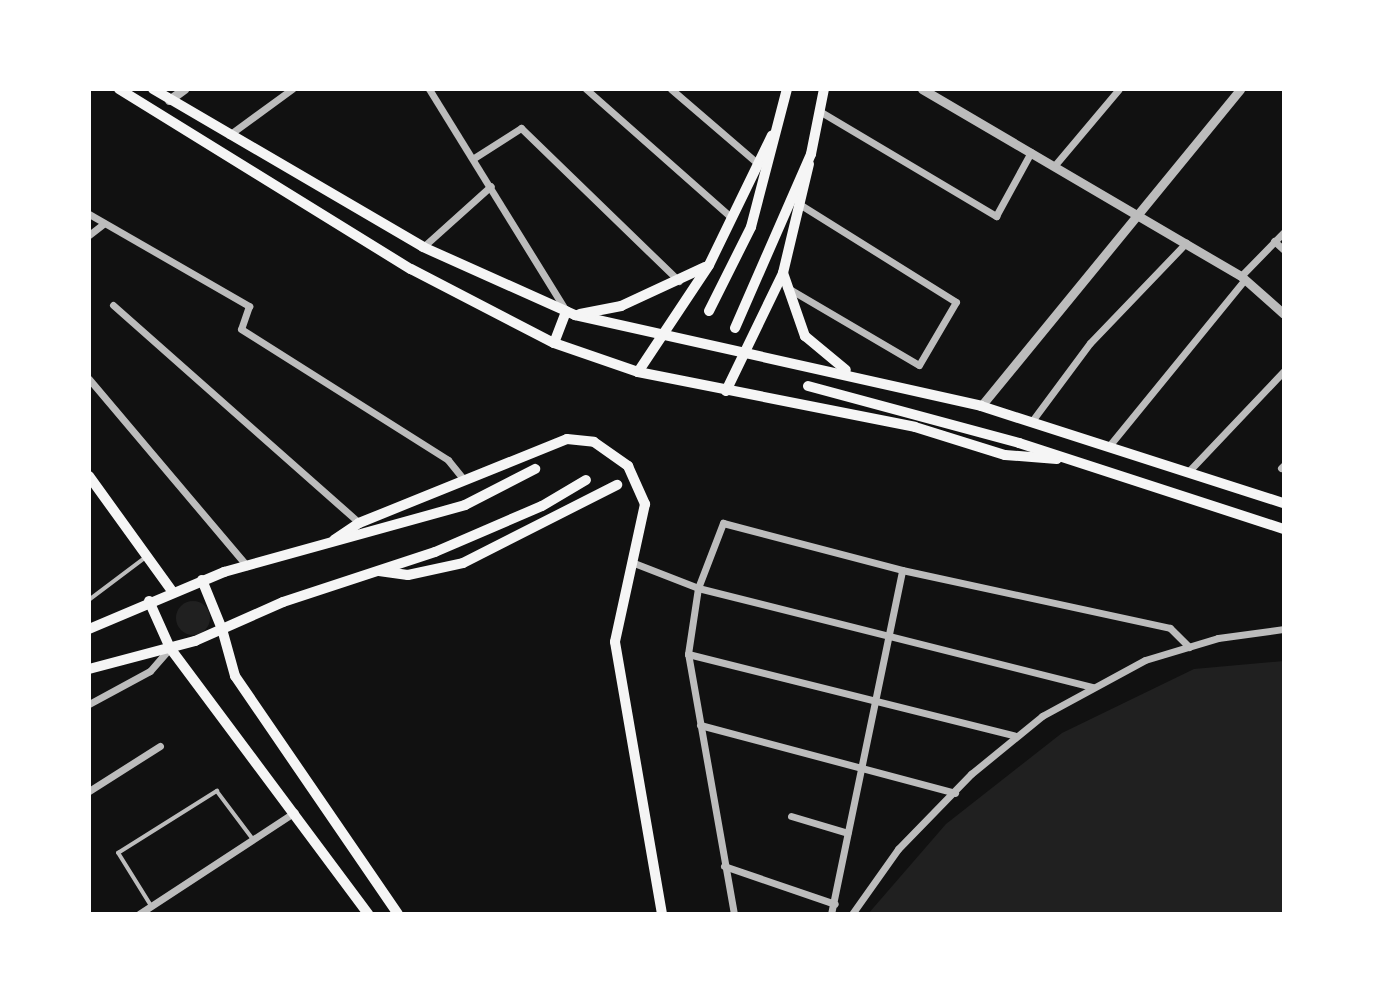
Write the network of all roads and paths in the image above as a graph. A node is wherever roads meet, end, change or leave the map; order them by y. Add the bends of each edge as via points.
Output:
1 (119, 89) edge
2 (153, 89) edge
3 (184, 89) edge
4 (292, 89) edge
5 (429, 89) edge
6 (586, 89) edge
7 (671, 89) edge
8 (824, 89) edge
9 (922, 89) edge
10 (1119, 89) edge
11 (1240, 89) edge
12 (786, 90) edge
13 (169, 100) junction
14 (821, 112) junction
15 (777, 127) junction
16 (229, 135) junction
17 (1031, 152) junction
18 (811, 154) junction
19 (474, 158) junction
20 (757, 163) junction
21 (1055, 165) junction
22 (491, 186) junction
23 (801, 205) junction
24 (1136, 213) junction
25 (89, 214) edge
26 (732, 218) junction
27 (103, 224) junction
28 (1284, 232) edge
29 (89, 235) edge
30 (1275, 242) junction
31 (1186, 243) junction
32 (423, 247) junction
33 (1284, 250) edge
34 (709, 265) junction
35 (783, 273) junction
36 (1243, 277) junction
37 (680, 282) junction
38 (786, 287) junction
39 (113, 305) dead end
40 (709, 311) dead end
41 (571, 313) junction
42 (1284, 314) edge
43 (735, 328) dead end
44 (660, 336) junction
45 (554, 343) junction
46 (749, 354) junction
47 (1284, 371) edge
48 (638, 372) junction
49 (853, 373) junction
50 (89, 379) edge
51 (808, 386) dead end
52 (726, 391) junction
53 (981, 406) junction
54 (1032, 421) junction
55 (1109, 446) junction
56 (1057, 459) junction
57 (535, 469) dead end
58 (1188, 472) junction
59 (89, 476) edge
60 (464, 480) junction
61 (586, 480) dead end
62 (617, 485) dead end
63 (1284, 503) edge
64 (359, 523) junction
65 (1284, 529) edge
66 (330, 542) junction
67 (147, 555) junction
68 (634, 563) junction
69 (247, 566) junction
70 (902, 570) junction
71 (375, 571) junction
72 (202, 580) junction
73 (698, 588) junction
74 (172, 591) junction
75 (89, 600) edge
76 (149, 601) junction
77 (89, 629) edge
78 (222, 629) junction
79 (1284, 629) edge
80 (890, 636) junction
81 (1189, 647) junction
82 (170, 648) junction
83 (688, 654) junction
84 (89, 669) edge
85 (1093, 688) junction
86 (89, 704) edge
87 (876, 704) junction
88 (700, 725) junction
89 (1014, 735) junction
90 (160, 746) dead end
91 (865, 768) junction
92 (89, 791) edge
93 (955, 793) junction
94 (295, 812) junction
95 (792, 816) dead end
96 (848, 833) junction
97 (253, 839) junction
98 (724, 866) junction
99 (835, 904) junction
100 (146, 911) edge
101 (368, 914) edge
102 (398, 914) edge
103 (662, 914) edge
104 (734, 914) edge
105 (831, 914) edge
106 (852, 914) edge

1 - 45 main road via 411,269
2 - 13 main road
3 - 13 street
4 - 16 street
5 - 19 street
6 - 26 street
7 - 20 street
8 - 14 main road
9 - 17 street
10 - 21 street
11 - 24 street
12 - 15 main road
13 - 16 main road
14 - 17 street via 996,216
14 - 18 main road
15 - 20 main road
15 - 40 main road via 751,227
16 - 32 main road
17 - 21 street
18 - 23 main road
18 - 43 main road
19 - 22 street
19 - 37 street via 521,128
20 - 26 main road
21 - 24 street
22 - 32 street
22 - 41 street
23 - 35 main road
23 - 38 street via 956,302 919,365
24 - 31 street
24 - 53 street
25 - 27 street
26 - 34 main road
27 - 29 street
27 - 60 street via 249,306 242,329 448,460
28 - 30 street
30 - 33 street
30 - 36 street
31 - 36 street
31 - 54 street via 1090,343
32 - 41 main road
34 - 37 main road
34 - 44 main road
35 - 38 main road
35 - 46 main road
36 - 42 street
36 - 55 street
37 - 41 main road via 621,306
38 - 49 main road via 805,336
39 - 64 street
41 - 44 main road
41 - 45 main road
44 - 46 main road
44 - 48 main road
45 - 48 main road
46 - 49 main road
46 - 52 main road
47 - 58 street
48 - 52 main road
49 - 53 main road
50 - 69 street
51 - 56 main road
52 - 56 main road via 915,427 1005,455
53 - 54 main road
54 - 55 main road
55 - 58 main road
56 - 65 main road
57 - 66 main road via 465,505
58 - 63 main road
59 - 67 main road
60 - 64 main road
60 - 68 main road via 568,439 612,450 642,487
61 - 71 main road via 542,506
62 - 71 main road via 463,563 408,575
64 - 66 main road
66 - 69 main road
67 - 74 main road
67 - 75 lane
68 - 73 street
68 - 103 main road via 615,642
69 - 72 main road
70 - 73 street via 723,523
70 - 80 street
70 - 81 street via 1170,628
71 - 78 main road
72 - 74 main road
72 - 78 main road
73 - 80 street
73 - 83 street
74 - 76 main road
76 - 77 main road
76 - 82 main road
78 - 82 main road
78 - 102 main road via 234,676
79 - 81 street
80 - 85 street
80 - 87 street
81 - 85 street via 1145,660
82 - 84 main road
82 - 86 street via 150,671
82 - 94 main road
83 - 87 street
83 - 88 street
85 - 89 street
87 - 89 street
87 - 91 street
88 - 91 street
88 - 98 street
89 - 93 street
90 - 92 street
91 - 93 street
91 - 96 street
93 - 106 street via 898,849
94 - 97 street
94 - 101 main road
95 - 96 street
96 - 99 street
97 - 100 street
97 - 100 lane via 218,791 118,853
98 - 99 street
98 - 104 street
99 - 105 street

